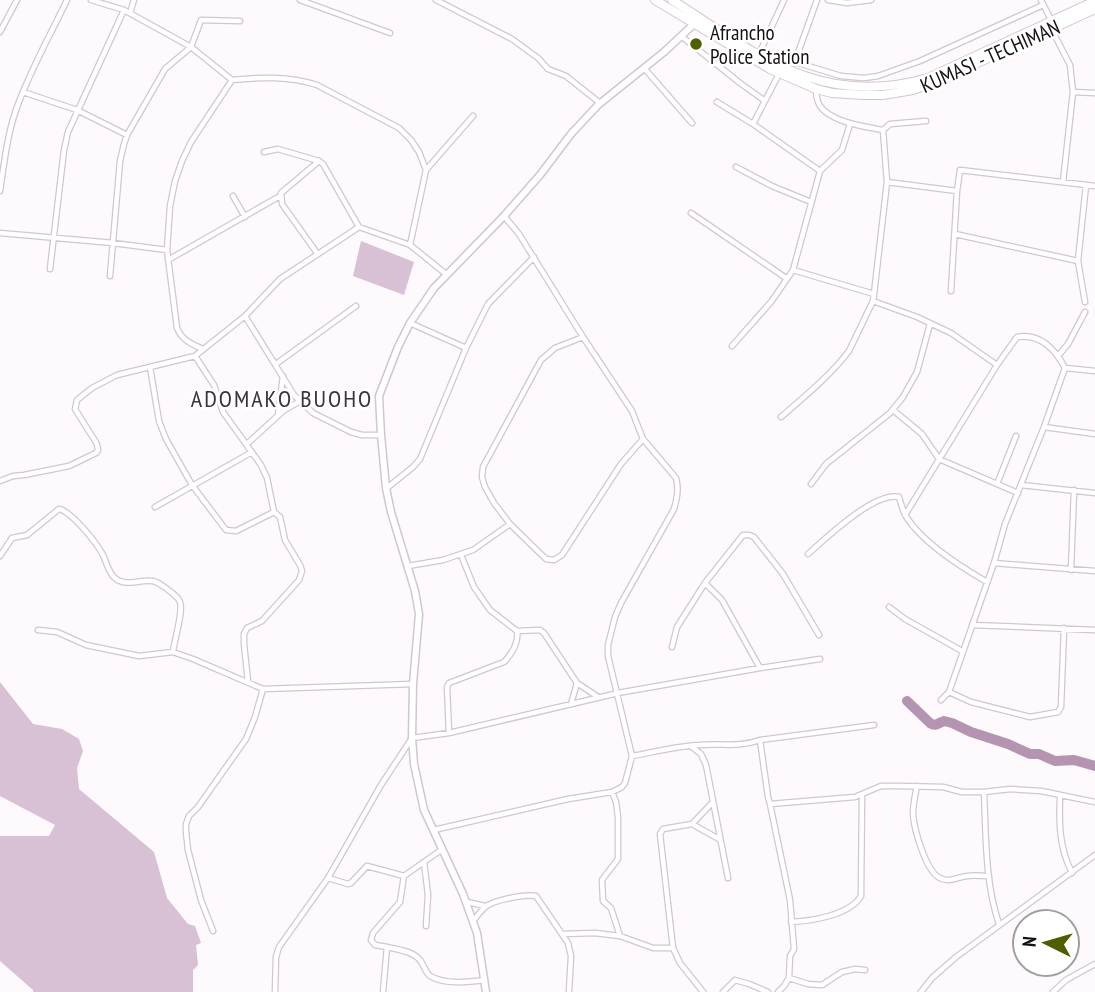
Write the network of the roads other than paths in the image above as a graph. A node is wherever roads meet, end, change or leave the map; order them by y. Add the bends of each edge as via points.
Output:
1 (17, 0) edge
2 (67, 0) edge
3 (91, 0) edge
4 (134, 0) edge
5 (300, 0) edge
6 (436, 0) edge
7 (655, 0) edge
8 (672, 0) edge
9 (784, 0) edge
10 (817, 0) edge
11 (828, 0) edge
12 (871, 0) edge
13 (1042, 2) edge
14 (1095, 2) edge
15 (1095, 9) edge
16 (127, 12) junction
17 (240, 21) dead end
18 (694, 24) junction
19 (1052, 25) junction
20 (0, 32) edge
21 (390, 33) dead end
22 (681, 36) junction
23 (191, 47) junction
24 (758, 55) junction
25 (793, 67) junction
26 (644, 68) junction
27 (779, 74) junction
28 (232, 80) junction
29 (816, 89) junction
30 (23, 92) junction
31 (1073, 92) junction
32 (1095, 93) edge
33 (765, 101) junction
34 (717, 102) dead end
35 (601, 103) junction
36 (77, 110) junction
37 (474, 116) dead end
38 (926, 121) dead end
39 (692, 123) dead end
40 (753, 124) junction
41 (850, 124) junction
42 (883, 131) junction
43 (127, 135) junction
44 (264, 152) dead end
45 (319, 161) junction
46 (736, 167) dead end
47 (426, 170) junction
48 (820, 171) junction
49 (887, 182) junction
50 (1063, 182) junction
51 (1086, 185) junction
52 (1095, 186) edge
53 (0, 191) edge
54 (957, 191) junction
55 (233, 196) dead end
56 (280, 196) junction
57 (811, 202) junction
58 (691, 213) dead end
59 (504, 216) junction
60 (245, 217) junction
61 (359, 227) junction
62 (0, 233) edge
63 (955, 234) junction
64 (53, 237) junction
65 (113, 243) junction
66 (410, 244) junction
67 (167, 250) junction
68 (317, 253) junction
69 (534, 257) junction
70 (168, 260) junction
71 (1078, 261) junction
72 (50, 268) dead end
73 (793, 270) junction
74 (446, 274) junction
75 (110, 276) dead end
76 (786, 278) junction
77 (951, 291) dead end
78 (874, 298) junction
79 (1085, 302) dead end
80 (356, 306) dead end
81 (1085, 312) dead end
82 (245, 316) junction
83 (410, 323) junction
84 (930, 324) junction
85 (583, 337) junction
86 (732, 346) dead end
87 (466, 348) junction
88 (203, 349) junction
89 (195, 356) junction
90 (1058, 356) junction
91 (276, 364) junction
92 (997, 365) junction
93 (150, 367) junction
94 (1065, 368) junction
95 (1095, 371) edge
96 (283, 376) junction
97 (300, 401) junction
98 (893, 410) junction
99 (277, 416) junction
100 (781, 417) dead end
101 (1044, 428) junction
102 (1095, 434) edge
103 (381, 435) junction
104 (1016, 436) dead end
105 (643, 439) junction
106 (247, 444) junction
107 (252, 451) junction
108 (939, 458) junction
109 (0, 481) edge
110 (811, 484) dead end
111 (997, 484) junction
112 (192, 485) junction
113 (1021, 485) junction
114 (386, 488) junction
115 (1074, 490) junction
116 (1095, 492) edge
117 (1018, 493) junction
118 (155, 507) dead end
119 (274, 512) junction
120 (905, 515) junction
121 (510, 524) junction
122 (808, 554) dead end
123 (461, 555) junction
124 (0, 556) edge
125 (994, 563) junction
126 (408, 566) junction
127 (1070, 569) junction
128 (1095, 570) edge
129 (987, 582) junction
130 (705, 583) junction
131 (889, 607) dead end
132 (972, 625) junction
133 (1064, 628) junction
134 (38, 630) dead end
135 (1095, 630) edge
136 (517, 631) junction
137 (819, 635) dead end
138 (673, 648) dead end
139 (962, 651) junction
140 (173, 652) junction
141 (820, 659) dead end
142 (760, 667) junction
143 (248, 682) junction
144 (577, 683) junction
145 (414, 684) junction
146 (263, 689) junction
147 (949, 692) junction
148 (618, 693) junction
149 (598, 697) junction
150 (941, 700) dead end
151 (571, 704) junction
152 (874, 725) dead end
153 (449, 733) junction
154 (412, 737) junction
155 (760, 740) junction
156 (691, 746) junction
157 (632, 756) junction
158 (917, 786) junction
159 (622, 787) junction
160 (612, 792) junction
161 (984, 792) junction
162 (862, 794) junction
163 (1060, 795) junction
164 (616, 802) junction
165 (1095, 802) edge
166 (712, 803) junction
167 (770, 804) junction
168 (692, 824) junction
169 (432, 830) junction
170 (719, 839) junction
171 (442, 850) junction
172 (1095, 855) edge
173 (424, 862) junction
174 (1072, 873) junction
175 (404, 876) junction
176 (989, 876) junction
177 (728, 877) dead end
178 (328, 878) junction
179 (466, 902) junction
180 (486, 906) junction
181 (473, 920) junction
182 (791, 922) junction
183 (999, 924) junction
184 (426, 926) dead end
185 (213, 931) dead end
186 (562, 934) junction
187 (620, 936) junction
188 (387, 947) junction
189 (673, 948) junction
190 (1095, 964) edge
191 (865, 970) dead end
192 (789, 978) junction
193 (485, 979) junction
194 (275, 992) edge
195 (383, 992) edge
196 (486, 992) edge
197 (569, 992) edge
198 (703, 992) edge
199 (723, 992) edge
200 (768, 992) edge
201 (778, 992) edge
202 (921, 992) edge
203 (1053, 992) edge

1 - 20 street
2 - 30 street
3 - 16 street
4 - 16 street
5 - 21 street
6 - 35 street via 512,39
7 - 18 highway, KUMASI - TECHIMAN
8 - 24 highway
9 - 24 street
10 - 25 street
11 - 12 street
13 - 19 street
13 - 25 street via 920,61 878,76 841,76
14 - 19 highway
15 - 19 highway, KUMASI - TECHIMAN
16 - 23 street
16 - 36 street
17 - 23 street via 201,20
18 - 22 street
18 - 27 highway, KUMASI - TECHIMAN
19 - 25 highway via 928,78 900,85 853,88 825,83
19 - 29 highway, KUMASI - TECHIMAN via 913,90 863,96
19 - 31 street via 1070,65
22 - 26 street
22 - 33 street
23 - 28 street
23 - 43 street via 165,69
24 - 25 highway
26 - 35 street
26 - 39 street
27 - 29 highway, KUMASI - TECHIMAN
27 - 33 street
28 - 47 street via 267,77 317,85 399,128 419,152
28 - 67 street via 182,161 170,206
29 - 41 street via 822,109
30 - 36 street
30 - 53 street via 9,134
31 - 32 street
31 - 50 street
33 - 40 street
34 - 40 street
35 - 59 street
36 - 43 street
36 - 64 street via 64,150
37 - 47 street
38 - 42 street via 890,124
40 - 48 street
41 - 42 street
41 - 48 street via 842,150
42 - 49 street
43 - 65 street via 120,161
44 - 45 street via 278,149
45 - 56 street
45 - 61 street
46 - 57 street
47 - 66 street
48 - 57 street
49 - 54 street
49 - 78 street
50 - 51 street
50 - 54 street via 961,170
51 - 52 street
51 - 71 street
54 - 63 street
55 - 60 street
56 - 60 street
56 - 68 street
57 - 73 street
58 - 76 street
59 - 69 street
59 - 74 street
60 - 70 street
61 - 66 street
61 - 68 street
62 - 64 street
63 - 71 street
63 - 77 street
64 - 65 street
64 - 72 street
65 - 67 street
65 - 75 street
66 - 74 street
67 - 70 street
68 - 82 street via 280,279
69 - 85 street
69 - 87 street via 488,304
70 - 88 street via 179,334
71 - 79 street
73 - 76 street
73 - 78 street
74 - 83 street
76 - 86 street
78 - 84 street
78 - 100 street via 849,351
80 - 91 street
81 - 90 street
82 - 88 street
82 - 91 street
83 - 87 street
83 - 103 street via 379,396
84 - 92 street
84 - 98 street via 917,372
85 - 105 street via 632,411
85 - 121 street via 555,348 541,360 483,467 485,487
87 - 114 street via 420,459
88 - 89 street
89 - 93 street
89 - 106 street via 214,386 223,412
90 - 92 street via 1048,344 1021,336
90 - 94 street
91 - 96 street
92 - 108 street
93 - 109 street via 117,375 77,400 75,409 97,444 96,453 69,466
93 - 112 street via 159,421
94 - 95 street
94 - 101 street
96 - 97 street
96 - 99 street
97 - 99 street
97 - 103 street via 313,413 351,432
98 - 108 street via 922,434
98 - 110 street via 826,464
99 - 106 street
101 - 102 street
101 - 113 street
103 - 114 street
104 - 111 street
105 - 121 street via 621,464 562,555 546,559
105 - 148 street via 676,478 677,498 621,603 610,634 608,656
106 - 107 street
107 - 112 street
107 - 119 street via 267,478
108 - 111 street
108 - 120 street
111 - 117 street
112 - 118 street
112 - 119 street via 226,530 236,531
113 - 115 street
113 - 117 street
114 - 126 street
115 - 116 street
115 - 127 street
117 - 125 street
119 - 143 street via 280,516 301,576 262,621 244,634
120 - 122 street via 899,497 888,496 860,510
120 - 129 street via 958,565
121 - 123 street
123 - 126 street
123 - 136 street via 490,610
124 - 140 street via 12,538 27,535 63,509 103,554 117,580 160,583 180,601 183,607
125 - 127 street
125 - 129 street
126 - 145 street via 419,614
127 - 128 street
129 - 132 street
130 - 137 street via 743,535 754,537 783,574
130 - 138 street via 677,627
130 - 142 street via 722,600
131 - 139 street
132 - 133 street
132 - 139 street
133 - 135 street
133 - 147 street via 1058,712 1030,717
134 - 140 street via 139,656
136 - 144 street via 544,633
136 - 153 street via 516,643 504,662 449,683
139 - 147 street
140 - 143 street
141 - 142 street
142 - 148 street
143 - 146 street
144 - 149 street
144 - 151 street
145 - 146 street
145 - 154 street
146 - 185 street via 246,739 186,824 188,849
147 - 150 street
148 - 149 street
148 - 157 street
149 - 151 street
151 - 153 street
152 - 155 street
153 - 154 street
154 - 169 street via 419,788
154 - 178 street
155 - 156 street via 747,745
155 - 167 street
156 - 157 street
156 - 166 street via 704,759
157 - 159 street
158 - 161 street
158 - 162 street via 881,786
158 - 176 street via 913,817 935,875 948,880
159 - 160 street
159 - 164 street
160 - 164 street
160 - 169 street
161 - 163 street via 1010,789
161 - 176 street
162 - 167 street
162 - 182 street via 861,896 857,903 831,915
163 - 165 street
163 - 174 street via 1060,837
164 - 187 street via 618,859 602,880 603,901 611,908
166 - 168 street
166 - 170 street
167 - 182 street
168 - 170 street
168 - 189 street via 663,829 660,834
169 - 171 street
170 - 177 street
171 - 173 street
171 - 179 street
172 - 174 street
173 - 175 street
173 - 184 street
174 - 183 street
175 - 178 street via 367,866 348,884
175 - 188 street via 400,902 371,940
176 - 183 street
178 - 194 street via 279,947
179 - 180 street
179 - 181 street
180 - 181 street
180 - 186 street via 532,895
181 - 193 street
182 - 192 street via 794,949
183 - 202 street
186 - 187 street
186 - 197 street via 571,956
187 - 189 street via 653,948
188 - 193 street via 418,957 426,972 437,978 454,982
188 - 195 street
189 - 198 street
190 - 203 street
191 - 192 street via 842,972 822,985
192 - 201 street
193 - 196 street
199 - 200 street via 735,981

